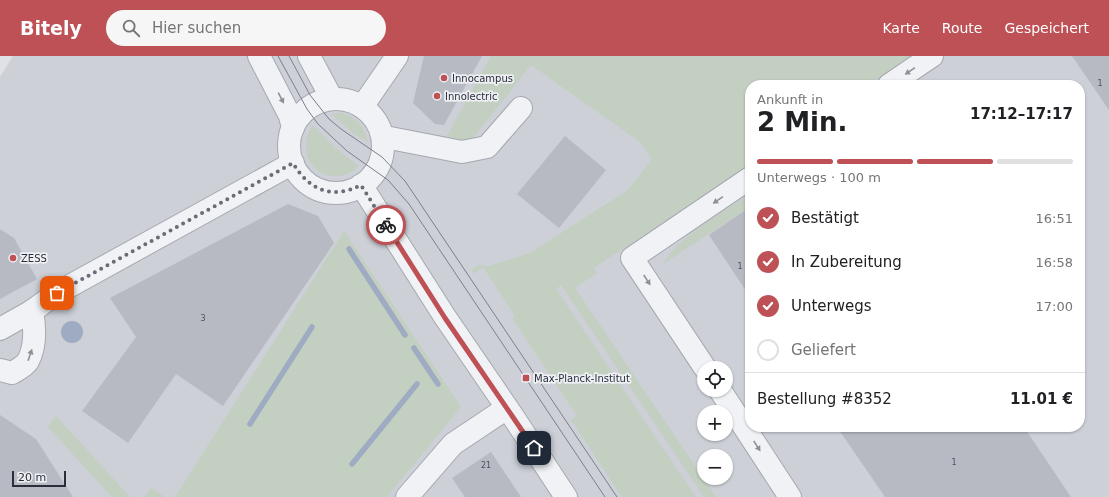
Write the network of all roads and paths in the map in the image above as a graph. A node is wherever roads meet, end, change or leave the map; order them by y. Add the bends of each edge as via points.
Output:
1 (259, 56) edge
2 (308, 56) edge
3 (397, 56) edge
4 (932, 56) edge
5 (896, 80) edge
6 (332, 99) junction
7 (362, 107) junction
8 (521, 108) dead end
9 (293, 128) junction
10 (382, 140) junction
11 (293, 163) junction
12 (745, 181) edge
13 (361, 185) junction
14 (32, 311) junction
15 (0, 329) edge
16 (700, 361) edge
17 (0, 370) edge
18 (725, 397) edge
19 (507, 408) junction
20 (745, 428) edge
21 (747, 432) edge
22 (407, 497) edge
23 (566, 497) edge
24 (790, 497) edge

1 -> 9 street via 290,116
2 - 6 street
3 - 7 street
4 -> 5 street
6 - 7 street via 346,100
6 - 9 street via 321,101 307,109
7 - 10 street via 378,125
8 - 10 street via 487,147 462,152 390,138
9 - 11 street via 289,145
10 - 13 street via 382,157 376,171
11 - 13 street via 299,174 319,189 343,192
11 - 14 street via 64,289
12 -> 16 street via 632,258
13 - 19 street via 445,318
14 - 15 street
17 -> 14 street via 12,373 27,362 35,327
18 -> 20 street
19 - 22 street via 453,444
19 - 23 street
21 -> 24 street

